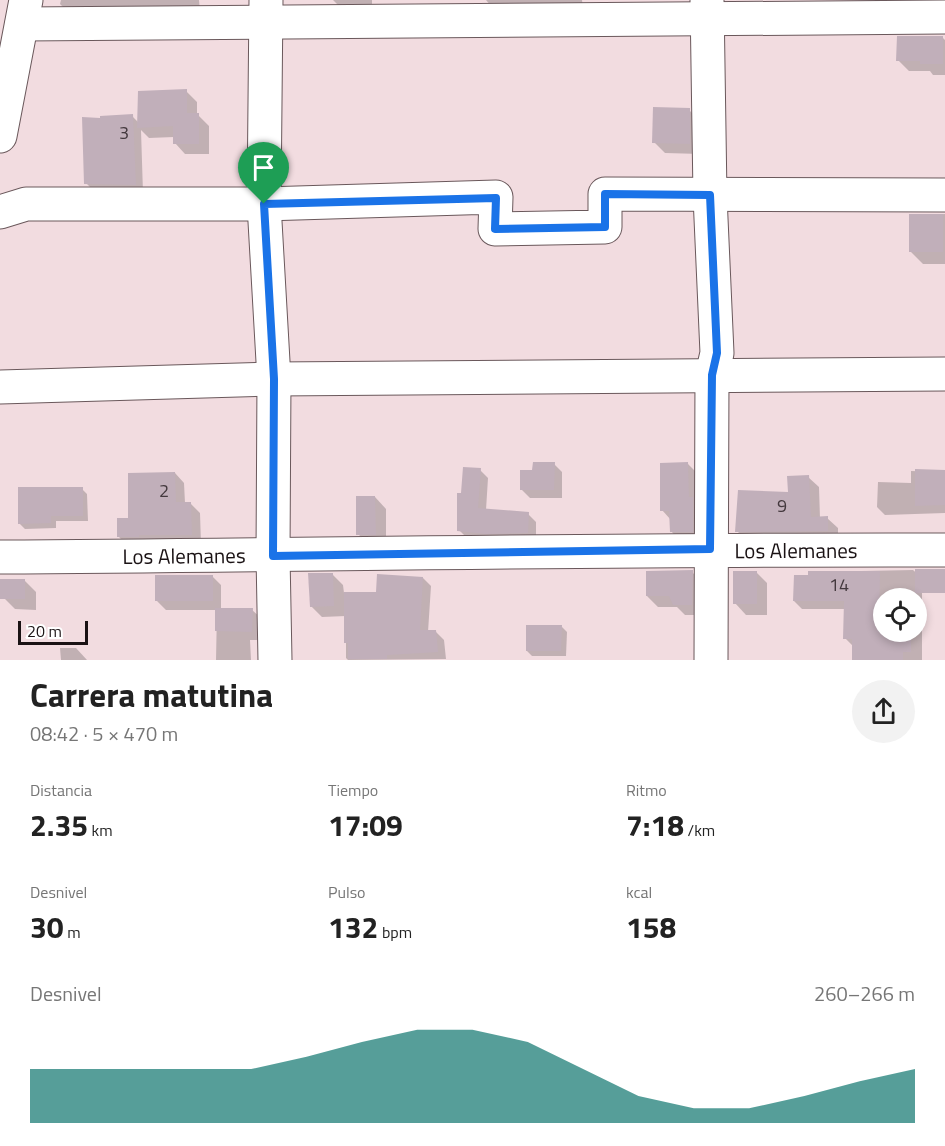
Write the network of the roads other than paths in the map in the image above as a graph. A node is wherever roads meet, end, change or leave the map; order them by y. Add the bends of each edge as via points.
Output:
1 (707, 10) edge
2 (266, 12) edge
3 (945, 17) edge
4 (16, 31) edge
5 (0, 136) edge
6 (710, 195) junction
7 (945, 195) edge
8 (264, 204) junction
9 (0, 212) edge
10 (945, 374) edge
11 (712, 375) junction
12 (274, 379) junction
13 (0, 387) edge
14 (710, 549) junction
15 (945, 550) edge
16 (273, 556) junction
17 (0, 557) edge
18 (275, 660) edge
19 (711, 660) edge

1 - 2 street
1 - 3 street
1 - 6 street
2 - 4 street
2 - 8 street
4 - 5 street
6 - 7 street
6 - 8 street via 605,194 605,227 495,229 496,198
6 - 11 street via 717,353
8 - 9 street via 26,204
8 - 12 street
10 - 11 street
11 - 12 street
11 - 14 street
12 - 13 street
12 - 16 street
14 - 15 street, Los Alemanes
14 - 16 street, Los Alemanes
14 - 19 street
16 - 17 street, Los Alemanes
16 - 18 street

